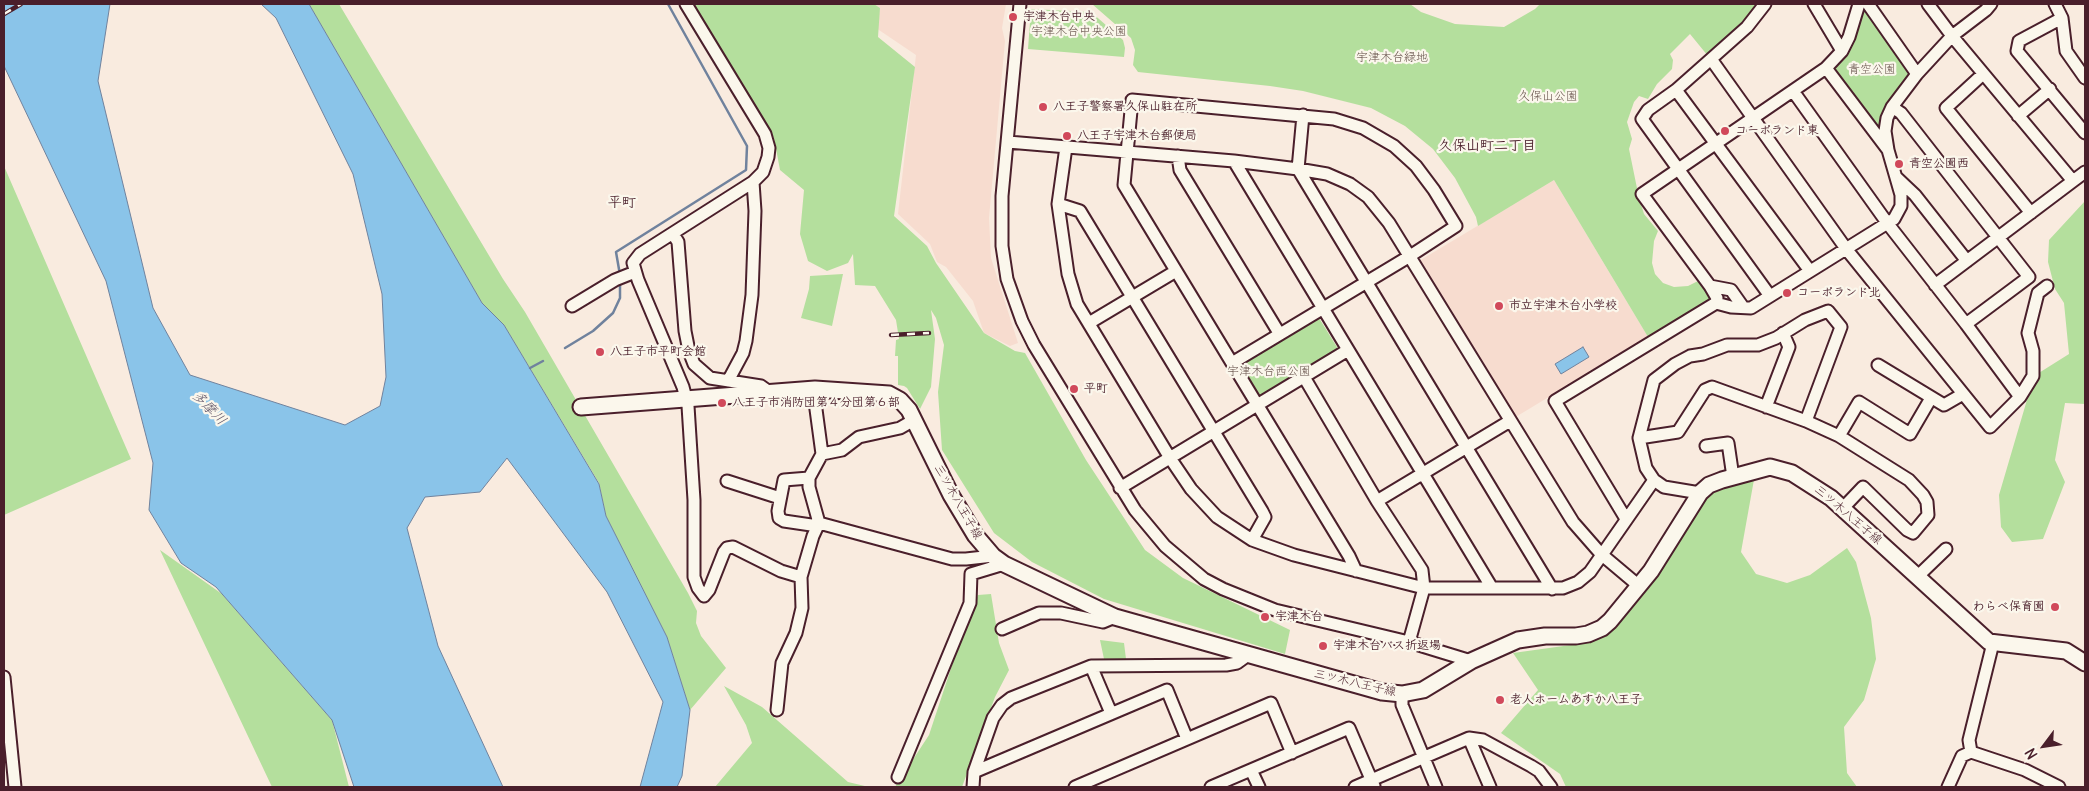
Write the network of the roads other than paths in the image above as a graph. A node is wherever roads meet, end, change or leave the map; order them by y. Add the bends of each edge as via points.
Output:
1 (686, 4) edge
2 (1020, 4) edge
3 (1765, 4) edge
4 (1814, 4) edge
5 (1859, 4) edge
6 (1868, 4) edge
7 (1928, 4) edge
8 (2055, 4) edge
9 (1986, 6) edge
10 (2062, 18) junction
11 (1952, 36) junction
12 (1842, 51) junction
13 (1711, 59) junction
14 (1826, 68) junction
15 (1917, 74) junction
16 (1984, 74) junction
17 (2085, 78) edge
18 (2050, 89) junction
19 (1676, 90) junction
20 (1792, 91) junction
21 (1892, 108) junction
22 (1303, 115) junction
23 (2018, 116) junction
24 (1753, 118) junction
25 (2085, 133) edge
26 (1008, 142) junction
27 (1716, 144) junction
28 (1066, 147) junction
29 (1888, 150) junction
30 (1126, 153) junction
31 (1178, 156) junction
32 (1234, 161) junction
33 (1298, 169) junction
34 (1678, 169) junction
35 (2085, 172) edge
36 (1897, 178) junction
37 (2073, 181) junction
38 (753, 182) junction
39 (1058, 204) junction
40 (2030, 213) junction
41 (1888, 224) junction
42 (673, 234) junction
43 (1998, 237) junction
44 (1847, 250) junction
45 (1410, 256) junction
46 (1967, 260) junction
47 (1176, 271) junction
48 (1810, 271) junction
49 (632, 273) junction
50 (1366, 281) junction
51 (1934, 285) junction
52 (1710, 286) junction
53 (2047, 286) dead end
54 (1770, 296) junction
55 (1133, 297) junction
56 (1716, 303) junction
57 (572, 307) dead end
58 (1322, 307) junction
59 (1743, 307) junction
60 (1089, 323) junction
61 (1966, 324) junction
62 (1783, 333) junction
63 (1279, 334) junction
64 (1348, 350) junction
65 (1232, 363) junction
66 (1878, 365) dead end
67 (1304, 377) junction
68 (728, 381) junction
69 (815, 389) junction
70 (768, 391) junction
71 (1962, 394) junction
72 (2020, 396) junction
73 (686, 398) junction
74 (1931, 398) junction
75 (1258, 405) junction
76 (580, 407) dead end
77 (1766, 407) junction
78 (914, 420) junction
79 (1510, 421) junction
80 (1806, 421) junction
81 (1214, 432) junction
82 (1838, 436) junction
83 (1639, 438) junction
84 (1706, 446) dead end
85 (1466, 447) junction
86 (822, 454) junction
87 (1170, 458) junction
88 (1422, 473) junction
89 (1733, 477) junction
90 (809, 478) junction
91 (1654, 480) junction
92 (727, 481) dead end
93 (1120, 488) junction
94 (1700, 493) junction
95 (780, 498) junction
96 (1378, 501) junction
97 (1843, 508) junction
98 (1626, 519) junction
99 (819, 525) junction
100 (1252, 540) junction
101 (1946, 549) dead end
102 (1601, 554) junction
103 (998, 560) junction
104 (1356, 571) junction
105 (1918, 576) junction
106 (801, 577) junction
107 (1639, 586) junction
108 (1424, 588) junction
109 (1492, 588) junction
110 (1552, 589) junction
111 (1115, 616) junction
112 (1002, 629) dead end
113 (1409, 642) junction
114 (1993, 643) junction
115 (1248, 655) junction
116 (1471, 661) junction
117 (2085, 663) edge
118 (1091, 666) junction
119 (4, 677) edge
120 (1402, 694) junction
121 (777, 710) dead end
122 (1111, 713) junction
123 (1468, 738) junction
124 (1188, 739) junction
125 (7, 751) edge
126 (1971, 752) junction
127 (1292, 753) junction
128 (1424, 758) junction
129 (1251, 770) junction
130 (974, 772) junction
131 (898, 777) dead end
132 (1374, 784) edge
133 (15, 787) edge
134 (973, 787) edge
135 (1075, 787) edge
136 (1211, 787) edge
137 (1259, 787) edge
138 (1355, 787) edge
139 (1436, 787) edge
140 (1490, 787) edge
141 (1551, 787) edge
142 (1948, 787) edge
143 (2059, 787) edge

1 - 38 street via 768,140 766,164
2 - 26 street
3 - 13 street via 1747,26
4 - 12 street
5 - 12 street
6 - 15 street
7 - 11 street
8 - 10 street
9 - 11 street
10 - 17 street via 2066,51
10 - 18 street via 2019,41 2017,50
11 - 15 street
11 - 16 street
12 - 14 street
13 - 19 street
13 - 24 street
14 - 20 street
14 - 29 street
15 - 21 street
16 - 23 street
16 - 40 street via 1946,108
18 - 23 street
18 - 25 street
19 - 27 street
19 - 34 street via 1648,110 1642,119
20 - 24 street
20 - 41 street
21 - 29 street via 1885,131
21 - 43 street via 1901,113
22 - 30 street via 1132,100
22 - 33 street
22 - 45 street via 1349,123 1384,140 1416,166 1456,226
23 - 37 street
24 - 27 street
24 - 44 street
26 - 28 street
26 - 93 street via 1001,222 1004,262 1013,296 1034,345
27 - 34 street
27 - 48 street
28 - 30 street
28 - 39 street
29 - 36 street
30 - 31 street
30 - 47 street via 1124,185
31 - 32 street
31 - 63 street via 1180,170
32 - 33 street
32 - 58 street
33 - 45 street via 1328,174 1368,197 1380,209
33 - 50 street
34 - 52 street via 1642,194
34 - 54 street
35 - 37 street
36 - 41 street via 1901,206
36 - 46 street via 1915,195
37 - 40 street
38 - 42 street
38 - 68 street via 755,211 748,332 743,353
39 - 55 street via 1080,210
39 - 60 street via 1068,274 1077,304
40 - 43 street
41 - 44 street
41 - 51 street
42 - 49 street via 635,257
42 - 68 street via 678,242 685,331 692,358 706,376
43 - 46 street
43 - 61 street via 2029,277
44 - 48 street
44 - 71 street
45 - 50 street
45 - 79 street
46 - 51 street
47 - 55 street
47 - 65 street
48 - 54 street
49 - 57 street
49 - 73 street
50 - 58 street
50 - 85 street
51 - 61 street
52 - 56 street via 1717,298
52 - 59 street via 1730,290
53 - 72 street via 2038,293 2028,333 2033,351 2033,376
54 - 59 street via 1751,308
55 - 60 street
55 - 81 street
56 - 59 street
56 - 98 street via 1555,402
58 - 63 street
58 - 64 street
60 - 87 street
61 - 72 street
62 - 77 street via 1789,347
62 - 80 street via 1828,311 1841,327
62 - 83 street via 1758,345 1727,345 1675,364 1654,380
63 - 65 street
64 - 67 street
64 - 88 street
65 - 75 street
66 - 74 street
67 - 75 street
67 - 96 street
68 - 70 street via 761,386
69 - 70 main road, 三ツ木八王子線
69 - 78 main road, 三ツ木八王子線 via 889,394 900,400
69 - 86 street
70 - 73 main road, 三ツ木八王子線
71 - 72 street via 1990,427
71 - 74 street via 1944,405
73 - 76 main road, 三ツ木八王子線
73 - 106 street via 694,500 693,572 700,592 704,596 706,594 727,548
74 - 82 street via 1910,434 1859,402
75 - 81 street
75 - 104 street
77 - 80 street
77 - 83 street via 1712,387 1705,390 1678,432
78 - 86 street via 900,428 859,437 842,450
78 - 103 main road, 三ツ木八王子線 via 975,535
79 - 85 street
79 - 102 street via 1560,503
80 - 82 street
81 - 87 street
81 - 100 street via 1265,517
82 - 97 street via 1909,480 1924,495 1928,515 1913,532 1907,530 1863,487
83 - 91 street via 1646,468
84 - 89 street via 1728,443
85 - 88 street
85 - 110 street
86 - 90 street
87 - 93 street
87 - 100 street via 1191,489 1217,517
88 - 96 street
88 - 109 street
89 - 94 main road, 三ツ木八王子線 via 1710,485
89 - 97 main road, 三ツ木八王子線 via 1761,468 1781,468 1809,483
90 - 95 street via 784,480
90 - 99 street
91 - 94 street via 1664,487
91 - 98 street
92 - 95 street
93 - 113 street via 1165,546 1204,579 1275,610
94 - 107 main road, 三ツ木八王子線
95 - 99 street via 779,518
96 - 108 street via 1422,570
97 - 105 main road, 三ツ木八王子線
98 - 102 street
99 - 103 street via 952,559
99 - 106 street
100 - 104 street via 1283,552
101 - 105 street
102 - 107 street
102 - 110 street via 1590,572 1578,582
103 - 111 main road, 三ツ木八王子線
103 - 131 street via 971,574 970,603
104 - 108 street
105 - 114 main road, 三ツ木八王子線
106 - 121 street via 802,608 796,632 782,663
107 - 116 main road, 三ツ木八王子線 via 1610,621 1594,632 1518,640
108 - 109 street
108 - 113 street
109 - 110 street
111 - 112 street via 1102,622 1039,613
111 - 115 main road, 三ツ木八王子線
113 - 116 street
114 - 117 main road via 2066,651
114 - 126 street via 1969,740
115 - 118 street via 1237,663 1226,664
115 - 120 main road, 三ツ木八王子線 via 1382,692
116 - 120 main road, 三ツ木八王子線 via 1423,690
118 - 122 street
118 - 130 street via 1016,696 1002,705 993,718
119 - 125 street
120 - 128 street via 1402,705
122 - 124 street via 1167,690
122 - 130 street
123 - 128 street
123 - 140 street
123 - 141 street via 1484,740 1531,766
124 - 127 street via 1271,703
124 - 135 street
125 - 133 street
126 - 142 street via 1959,760
126 - 143 street via 2025,770
127 - 129 street
127 - 132 street via 1349,728
128 - 132 street
128 - 139 street
129 - 136 street
129 - 137 street
130 - 134 street
132 - 138 street

